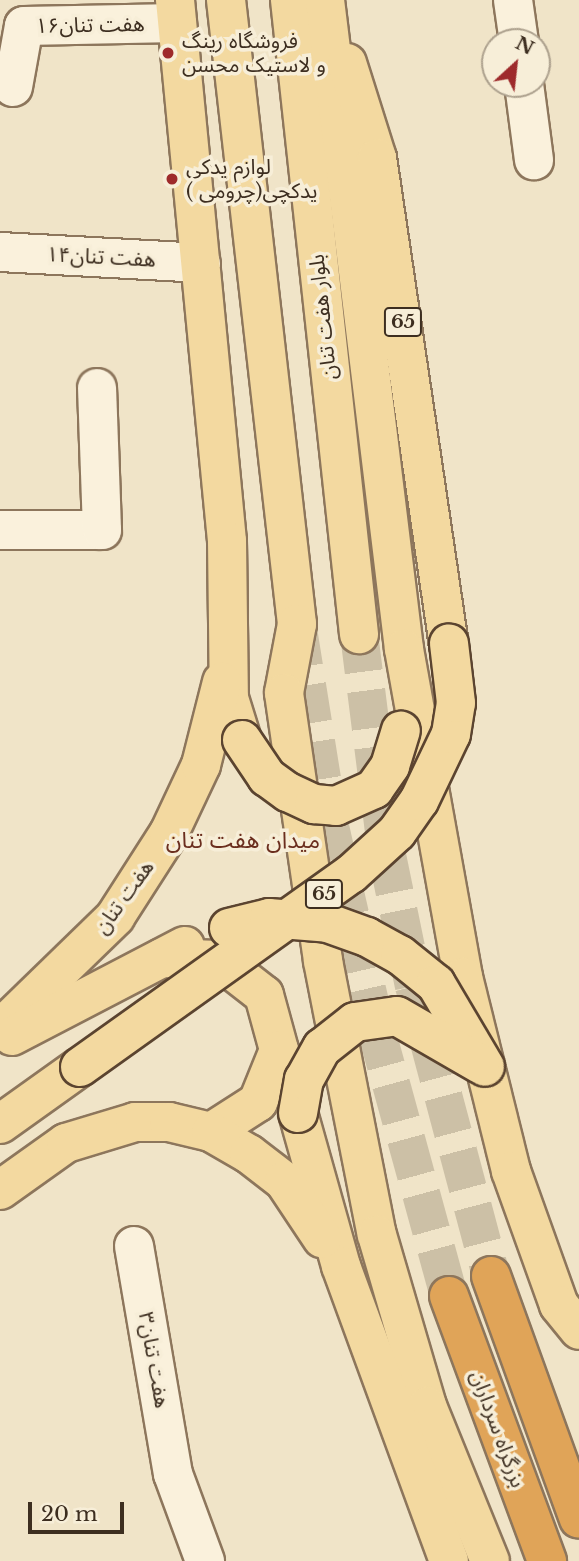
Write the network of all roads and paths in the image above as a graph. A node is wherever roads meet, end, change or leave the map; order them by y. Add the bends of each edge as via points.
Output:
1 (226, 0) edge
2 (513, 0) edge
3 (314, 3) edge
4 (176, 11) edge
5 (517, 28) edge
6 (13, 87) dead end
7 (526, 98) edge
8 (534, 159) dead end
9 (0, 252) edge
10 (201, 263) junction
11 (97, 388) dead end
12 (0, 530) edge
13 (359, 634) tunnel mouth
14 (404, 649) junction
15 (226, 656) junction
16 (162, 958) junction
17 (0, 1029) edge
18 (0, 1042) edge
19 (485, 1067) junction
20 (0, 1124) edge
21 (211, 1132) junction
22 (0, 1190) edge
23 (134, 1246) dead end
24 (341, 1266) junction
25 (491, 1276) tunnel mouth
26 (449, 1296) tunnel mouth
27 (569, 1318) edge
28 (579, 1357) edge
29 (579, 1520) edge
30 (205, 1561) edge
31 (449, 1561) edge
32 (490, 1561) edge
33 (547, 1561) edge

1 - 32 main road via 297,624 284,693 323,961 377,1235 427,1406
2 - 5 street
3 - 13 main road, بلوار هفت تنان
3 - 14 main road
3 - 20 main road, 65, bridge via 365,108 377,158 449,643 456,703 451,734 419,802 397,832 351,874
4 - 6 street, هفت تنان۱۶ via 24,26
4 - 10 main road
7 - 8 street
9 - 10 street, هفت تنان۱۴
10 - 15 main road via 228,541
11 - 12 street via 102,530
14 - 15 main road, bridge via 401,731 390,766 374,789 337,806 314,804 267,777 242,740 229,698
14 - 19 main road via 463,977
15 - 17 main road, هفت تنان via 201,765 169,833 115,917
16 - 18 main road
16 - 19 main road, bridge via 229,928 269,918 328,923 378,943 436,984
16 - 21 main road via 219,960 264,995 279,1049 258,1102
19 - 24 main road, bridge via 397,1016 355,1022 322,1048 304,1080 298,1113
19 - 27 main road via 511,1171
21 - 22 main road via 169,1122 135,1122 102,1131 66,1143
21 - 24 main road via 284,1181
23 - 30 street, هفت تنان۳ via 173,1474
24 - 31 main road
25 - 29 highway, بزرگراه سرداران
26 - 33 highway, بزرگراه سرداران
27 - 28 main road

